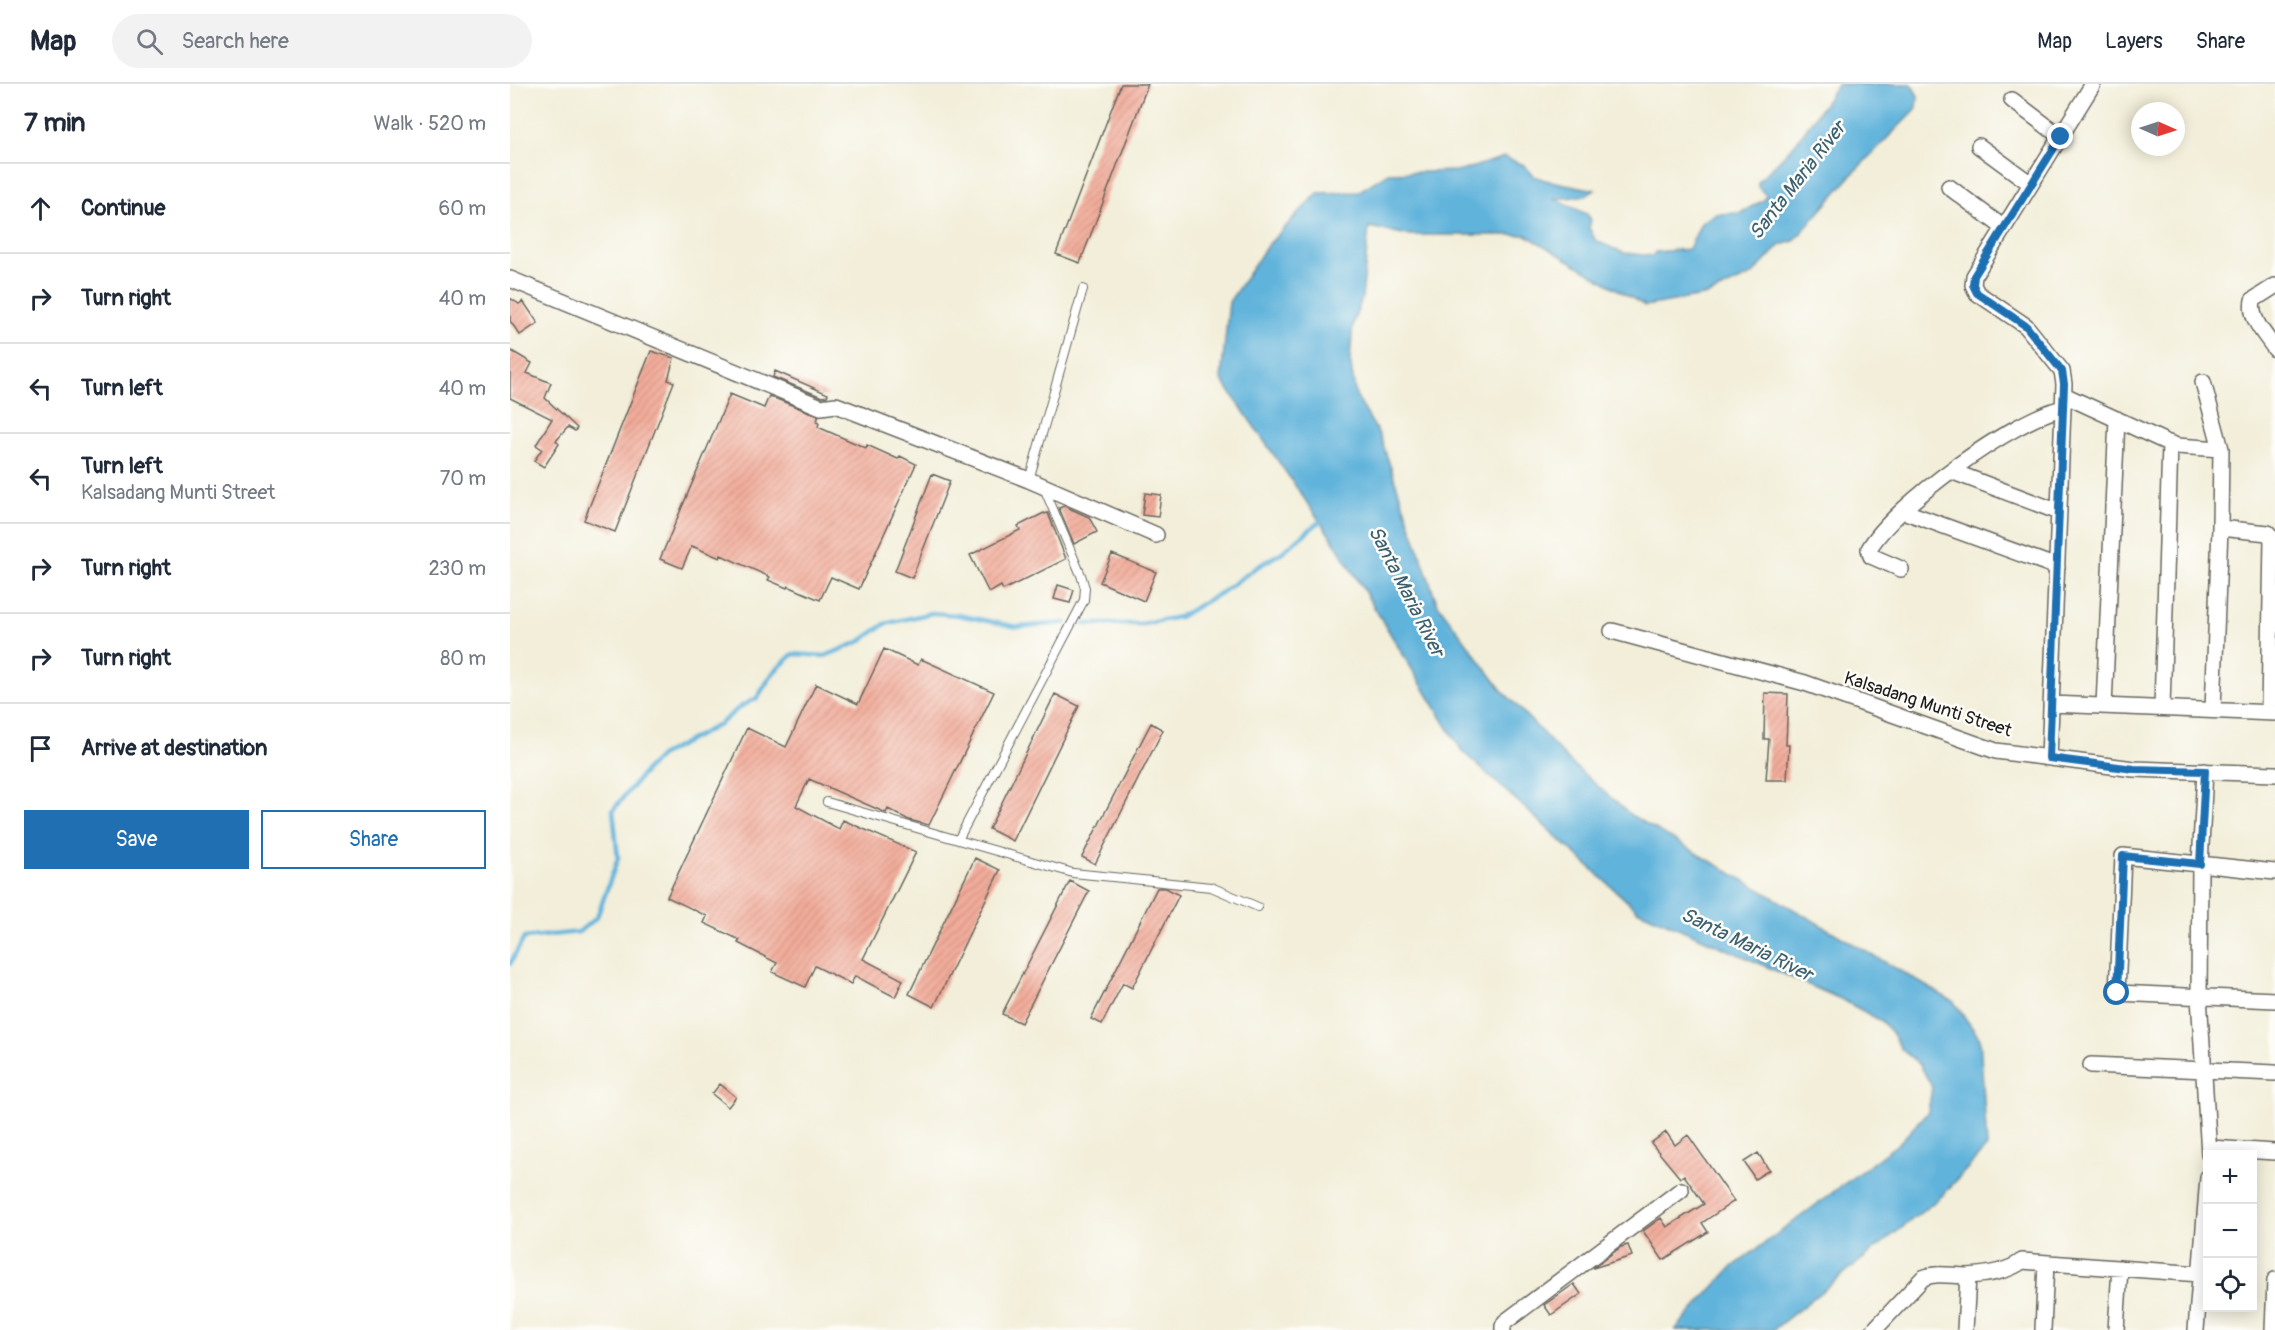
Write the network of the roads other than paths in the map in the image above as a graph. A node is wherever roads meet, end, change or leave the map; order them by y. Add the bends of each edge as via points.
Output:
1 (2086, 87) edge
2 (2012, 100) dead end
3 (2061, 137) junction
4 (1979, 146) dead end
5 (2031, 184) junction
6 (1949, 187) dead end
7 (2004, 228) junction
8 (510, 279) edge
9 (2275, 286) edge
10 (1083, 289) dead end
11 (2275, 349) edge
12 (2203, 382) dead end
13 (2064, 402) junction
14 (2117, 419) junction
15 (2170, 444) junction
16 (2221, 449) junction
17 (1951, 471) junction
18 (1029, 480) junction
19 (1044, 486) junction
20 (1903, 511) junction
21 (2059, 512) junction
22 (2220, 528) junction
23 (1156, 535) dead end
24 (2057, 567) junction
25 (1901, 568) dead end
26 (1612, 631) dead end
27 (2051, 704) junction
28 (2104, 706) junction
29 (2162, 708) junction
30 (2213, 710) junction
31 (2272, 712) edge
32 (2049, 758) junction
33 (2205, 771) junction
34 (2275, 774) edge
35 (827, 802) dead end
36 (958, 840) junction
37 (2200, 864) junction
38 (2275, 872) edge
39 (1258, 907) dead end
40 (2199, 997) junction
41 (2275, 1000) edge
42 (2091, 1065) dead end
43 (2204, 1069) junction
44 (2275, 1072) edge
45 (2209, 1150) edge
46 (2257, 1152) edge
47 (2275, 1152) edge
48 (1681, 1190) dead end
49 (2206, 1204) edge
50 (2046, 1263) junction
51 (2120, 1268) junction
52 (2200, 1274) junction
53 (1968, 1276) junction
54 (2275, 1280) edge
55 (1503, 1330) edge
56 (1874, 1330) edge
57 (1965, 1330) edge
58 (2043, 1330) edge
59 (2116, 1330) edge
60 (2196, 1330) edge
61 (2272, 1330) edge

1 - 3 street
2 - 3 street
3 - 5 street
4 - 5 street
5 - 7 street
6 - 7 street
7 - 13 street via 1974,276 1973,285 1977,293 2026,326 2062,371
8 - 18 street via 821,407 836,405
9 - 11 street via 2253,300 2251,309
10 - 18 lane
12 - 16 street
13 - 14 street
13 - 17 street
13 - 21 street
14 - 15 street
14 - 28 street
15 - 16 street
15 - 29 street
16 - 22 street
17 - 20 street
17 - 21 street
18 - 19 street
19 - 23 street
19 - 36 lane via 1081,575 1084,600
20 - 24 street
20 - 25 street via 1869,549 1871,556
21 - 24 street
22 - 30 street
22 - 31 street via 2268,533 2272,538
24 - 27 street
26 - 32 street, Kalsadang Munti Street via 1805,683 1996,751
27 - 28 street
27 - 32 street
28 - 29 street
29 - 30 street
30 - 31 street
32 - 33 street, Kalsadang Munti Street via 2134,769
33 - 34 street, Kalsadang Munti Street
33 - 37 street
35 - 36 lane
36 - 39 lane via 1073,873 1211,887
37 - 38 street
37 - 40 street
37 - 40 street via 2123,856 2117,993
40 - 41 street
40 - 43 street
42 - 43 street
43 - 44 street
43 - 45 street
46 - 47 street
48 - 55 street via 1505,1322
49 - 52 street
50 - 51 street
50 - 53 street via 2022,1261 2013,1268
50 - 58 street
51 - 52 street
51 - 59 street
52 - 60 street
53 - 56 street via 1932,1274 1923,1278
53 - 57 street
54 - 61 street

